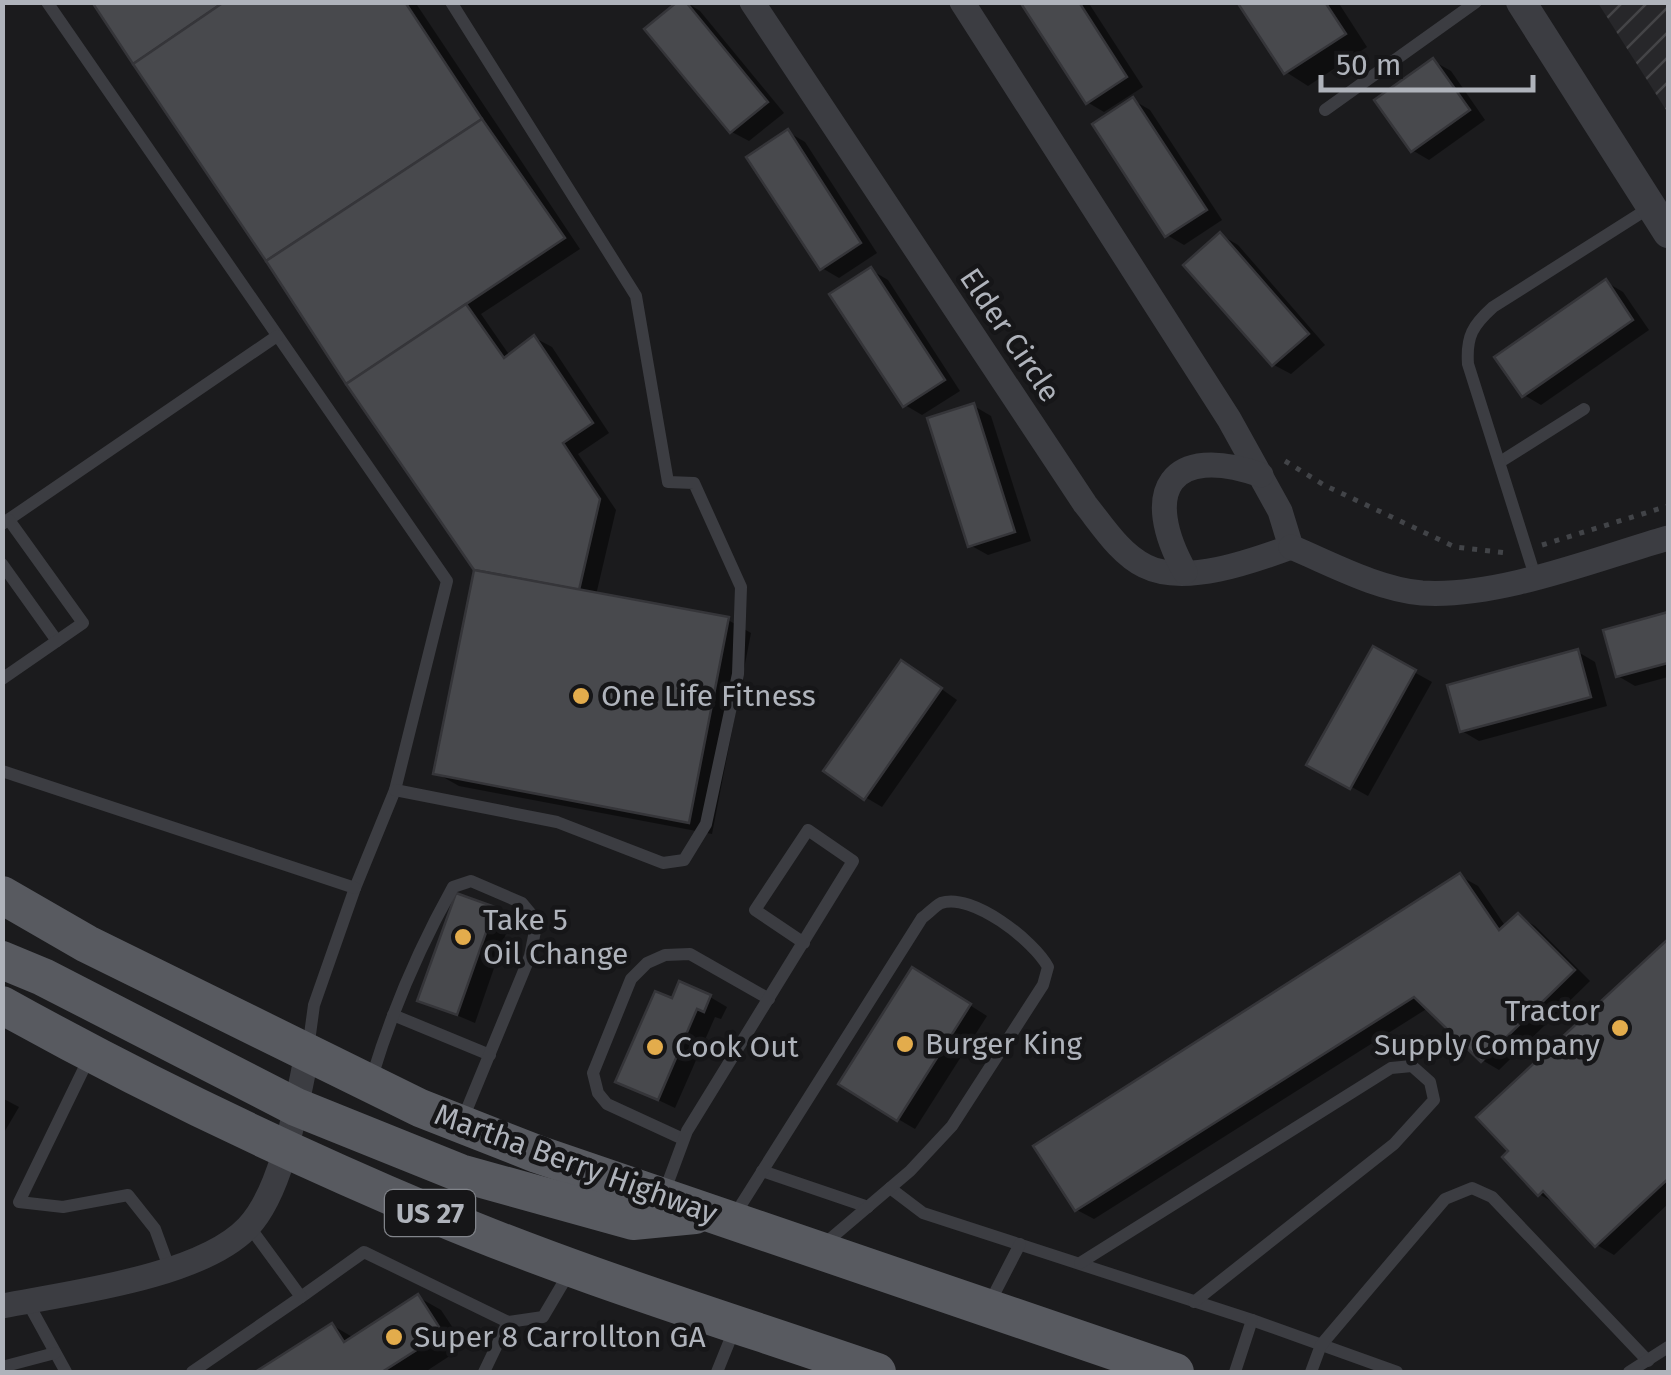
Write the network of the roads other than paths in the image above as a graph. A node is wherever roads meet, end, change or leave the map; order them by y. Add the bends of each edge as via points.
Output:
1 (47, 2) edge
2 (452, 2) edge
3 (752, 2) edge
4 (962, 2) edge
5 (1476, 2) edge
6 (1521, 2) edge
7 (1325, 110) dead end
8 (1652, 207) junction
9 (1668, 234) edge
10 (278, 336) junction
11 (1584, 408) dead end
12 (1500, 462) junction
13 (1262, 474) junction
14 (6, 522) edge
15 (1668, 538) edge
16 (1291, 547) junction
17 (3, 564) edge
18 (1185, 572) junction
19 (1535, 576) junction
20 (57, 641) junction
21 (2, 679) edge
22 (2, 771) edge
23 (395, 790) junction
24 (355, 888) junction
25 (2, 894) edge
26 (804, 944) junction
27 (2, 960) edge
28 (770, 998) junction
29 (3, 1006) edge
30 (392, 1015) junction
31 (92, 1054) junction
32 (307, 1054) junction
33 (490, 1055) junction
34 (370, 1082) junction
35 (296, 1107) junction
36 (461, 1124) junction
37 (683, 1139) junction
38 (285, 1150) junction
39 (762, 1171) junction
40 (890, 1188) junction
41 (663, 1197) junction
42 (868, 1207) junction
43 (721, 1217) junction
44 (249, 1226) junction
45 (1020, 1244) junction
46 (818, 1250) junction
47 (1080, 1263) junction
48 (573, 1266) junction
49 (170, 1270) junction
50 (301, 1297) junction
51 (1194, 1302) junction
52 (15, 1304) edge
53 (986, 1308) junction
54 (1252, 1320) junction
55 (508, 1322) junction
56 (737, 1324) junction
57 (1321, 1345) junction
58 (1668, 1347) edge
59 (55, 1352) junction
60 (1648, 1360) junction
61 (2, 1367) edge
62 (66, 1372) edge
63 (192, 1372) edge
64 (484, 1372) edge
65 (716, 1372) edge
66 (877, 1372) edge
67 (1175, 1372) edge
68 (1234, 1372) edge
69 (1311, 1372) edge
70 (1398, 1372) edge
71 (1630, 1372) edge

1 - 10 lane
2 - 23 lane via 636,296 668,482 694,483 741,587 738,674 706,824 684,860 663,864 557,822
3 - 18 street, Elder Circle via 1084,504 1124,552 1146,567
4 - 13 street
5 - 7 lane
6 - 8 street
8 - 9 street
8 - 12 lane via 1474,324 1466,342 1468,364
10 - 14 lane
10 - 23 lane via 447,581
11 - 12 lane
12 - 19 lane
13 - 16 street
13 - 18 street via 1216,462 1178,476 1162,507
14 - 20 lane via 83,623
15 - 19 street
16 - 18 street, Elder Circle via 1233,567
16 - 19 street via 1371,581 1418,592 1467,592
17 - 20 lane
20 - 21 lane
22 - 24 lane
23 - 24 lane
24 - 32 lane via 314,1005
25 - 32 main road, Martha Berry Highway via 86,944
26 - 26 lane via 756,910 808,830 853,861
26 - 28 lane
27 - 35 main road
28 - 37 lane
28 - 37 lane via 690,954 665,955 631,978 593,1073 598,1093 607,1104
29 - 31 main road, US 27
30 - 33 lane
30 - 33 lane via 452,887 471,881 522,903 537,921
30 - 34 lane
31 - 38 main road, US 27
31 - 49 lane via 19,1202 63,1207 128,1195 155,1229
32 - 34 main road, Martha Berry Highway
32 - 35 street
33 - 36 lane
34 - 36 main road, Martha Berry Highway
35 - 38 street
35 - 43 main road via 520,1192 633,1221
36 - 41 main road, Martha Berry Highway
37 - 41 lane
38 - 44 street
38 - 48 main road, US 27
39 - 40 lane via 922,918 940,904 959,901 1012,928 1048,966 1043,985 952,1126
39 - 42 lane
39 - 43 lane
40 - 42 lane
40 - 45 lane via 923,1213
41 - 43 main road, Martha Berry Highway
42 - 46 lane
43 - 46 main road, Martha Berry Highway
44 - 49 street
44 - 50 lane
45 - 47 lane
45 - 53 lane
46 - 53 main road, Martha Berry Highway
47 - 51 lane
47 - 51 lane via 1391,1068 1412,1066 1430,1082 1434,1100 1394,1144
48 - 55 lane via 543,1316
48 - 56 main road, US 27
49 - 52 street
50 - 55 lane via 364,1252
50 - 63 lane
51 - 54 lane
52 - 59 lane
53 - 67 main road, Martha Berry Highway
54 - 57 lane
54 - 68 lane
55 - 64 lane
56 - 65 lane
56 - 66 main road, US 27
57 - 60 lane via 1445,1199 1472,1188 1492,1198
57 - 69 lane
57 - 70 lane
58 - 60 lane
59 - 61 lane
59 - 62 lane
60 - 71 lane

